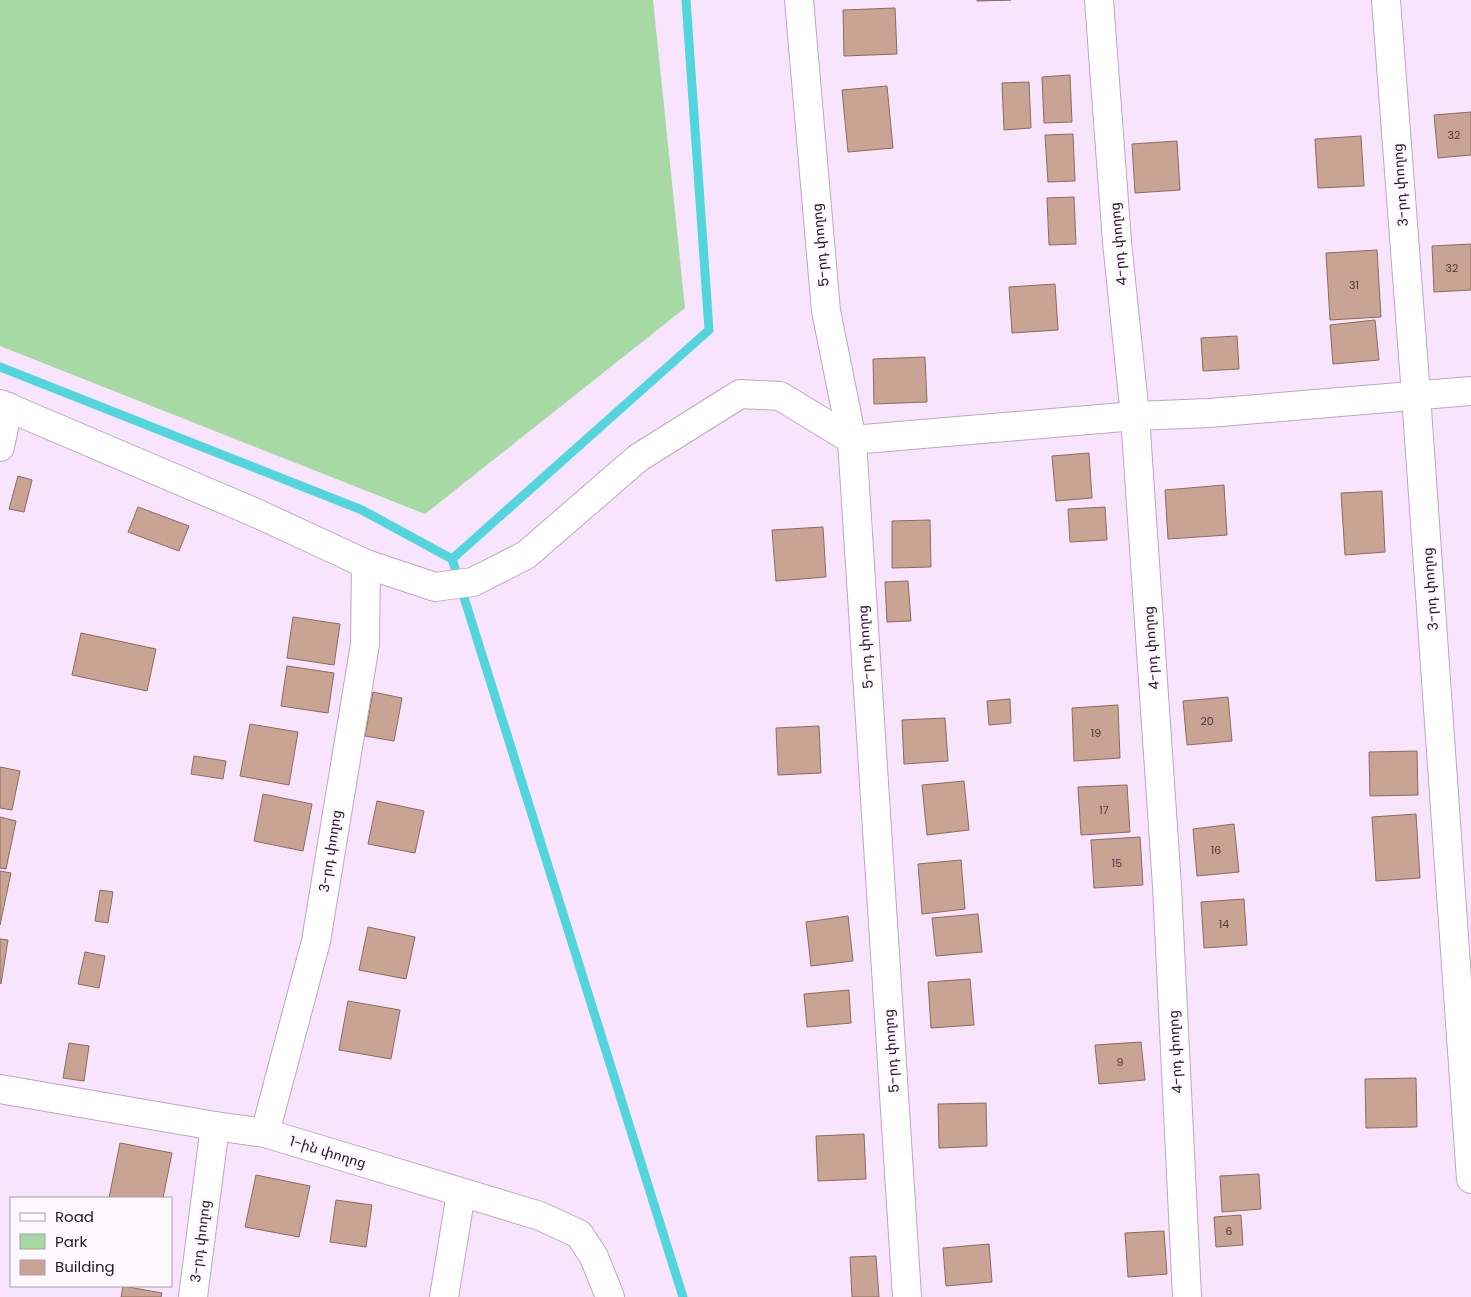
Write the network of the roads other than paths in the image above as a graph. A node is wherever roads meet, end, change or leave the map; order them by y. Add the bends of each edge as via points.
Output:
1 (799, 0) edge
2 (1099, 0) edge
3 (1386, 0) edge
4 (1471, 391) edge
5 (1416, 395) junction
6 (4, 405) edge
7 (1135, 416) junction
8 (852, 440) junction
9 (0, 447) edge
10 (366, 564) junction
11 (0, 1089) edge
12 (215, 1126) junction
13 (266, 1133) junction
14 (1471, 1179) edge
15 (461, 1193) junction
16 (193, 1297) edge
17 (444, 1297) edge
18 (610, 1297) edge
19 (907, 1297) edge
20 (1187, 1297) edge

1 - 8 street, 5-րդ փողոց via 826,312
2 - 7 street, 4-րդ փողոց via 1117,242
3 - 5 street, 3-րդ փողոց
4 - 5 street
5 - 7 street via 1209,413
5 - 14 street, 3-րդ փողոց
6 - 9 street
6 - 10 street
7 - 8 street
7 - 20 street, 4-րդ փողոց via 1167,886
8 - 10 street via 780,396 740,394 638,458 526,555 473,582 435,587
8 - 19 street, 5-րդ փողոց
10 - 13 street, 3-րդ փողոց via 365,644 316,941
11 - 12 street, 1-ին փողոց
12 - 13 street, 1-ին փողոց
12 - 16 street, 3-րդ փողոց
13 - 15 street, 1-ին փողոց
15 - 17 street
15 - 18 street, 1-ին փողոց via 540,1216 579,1234 594,1257

